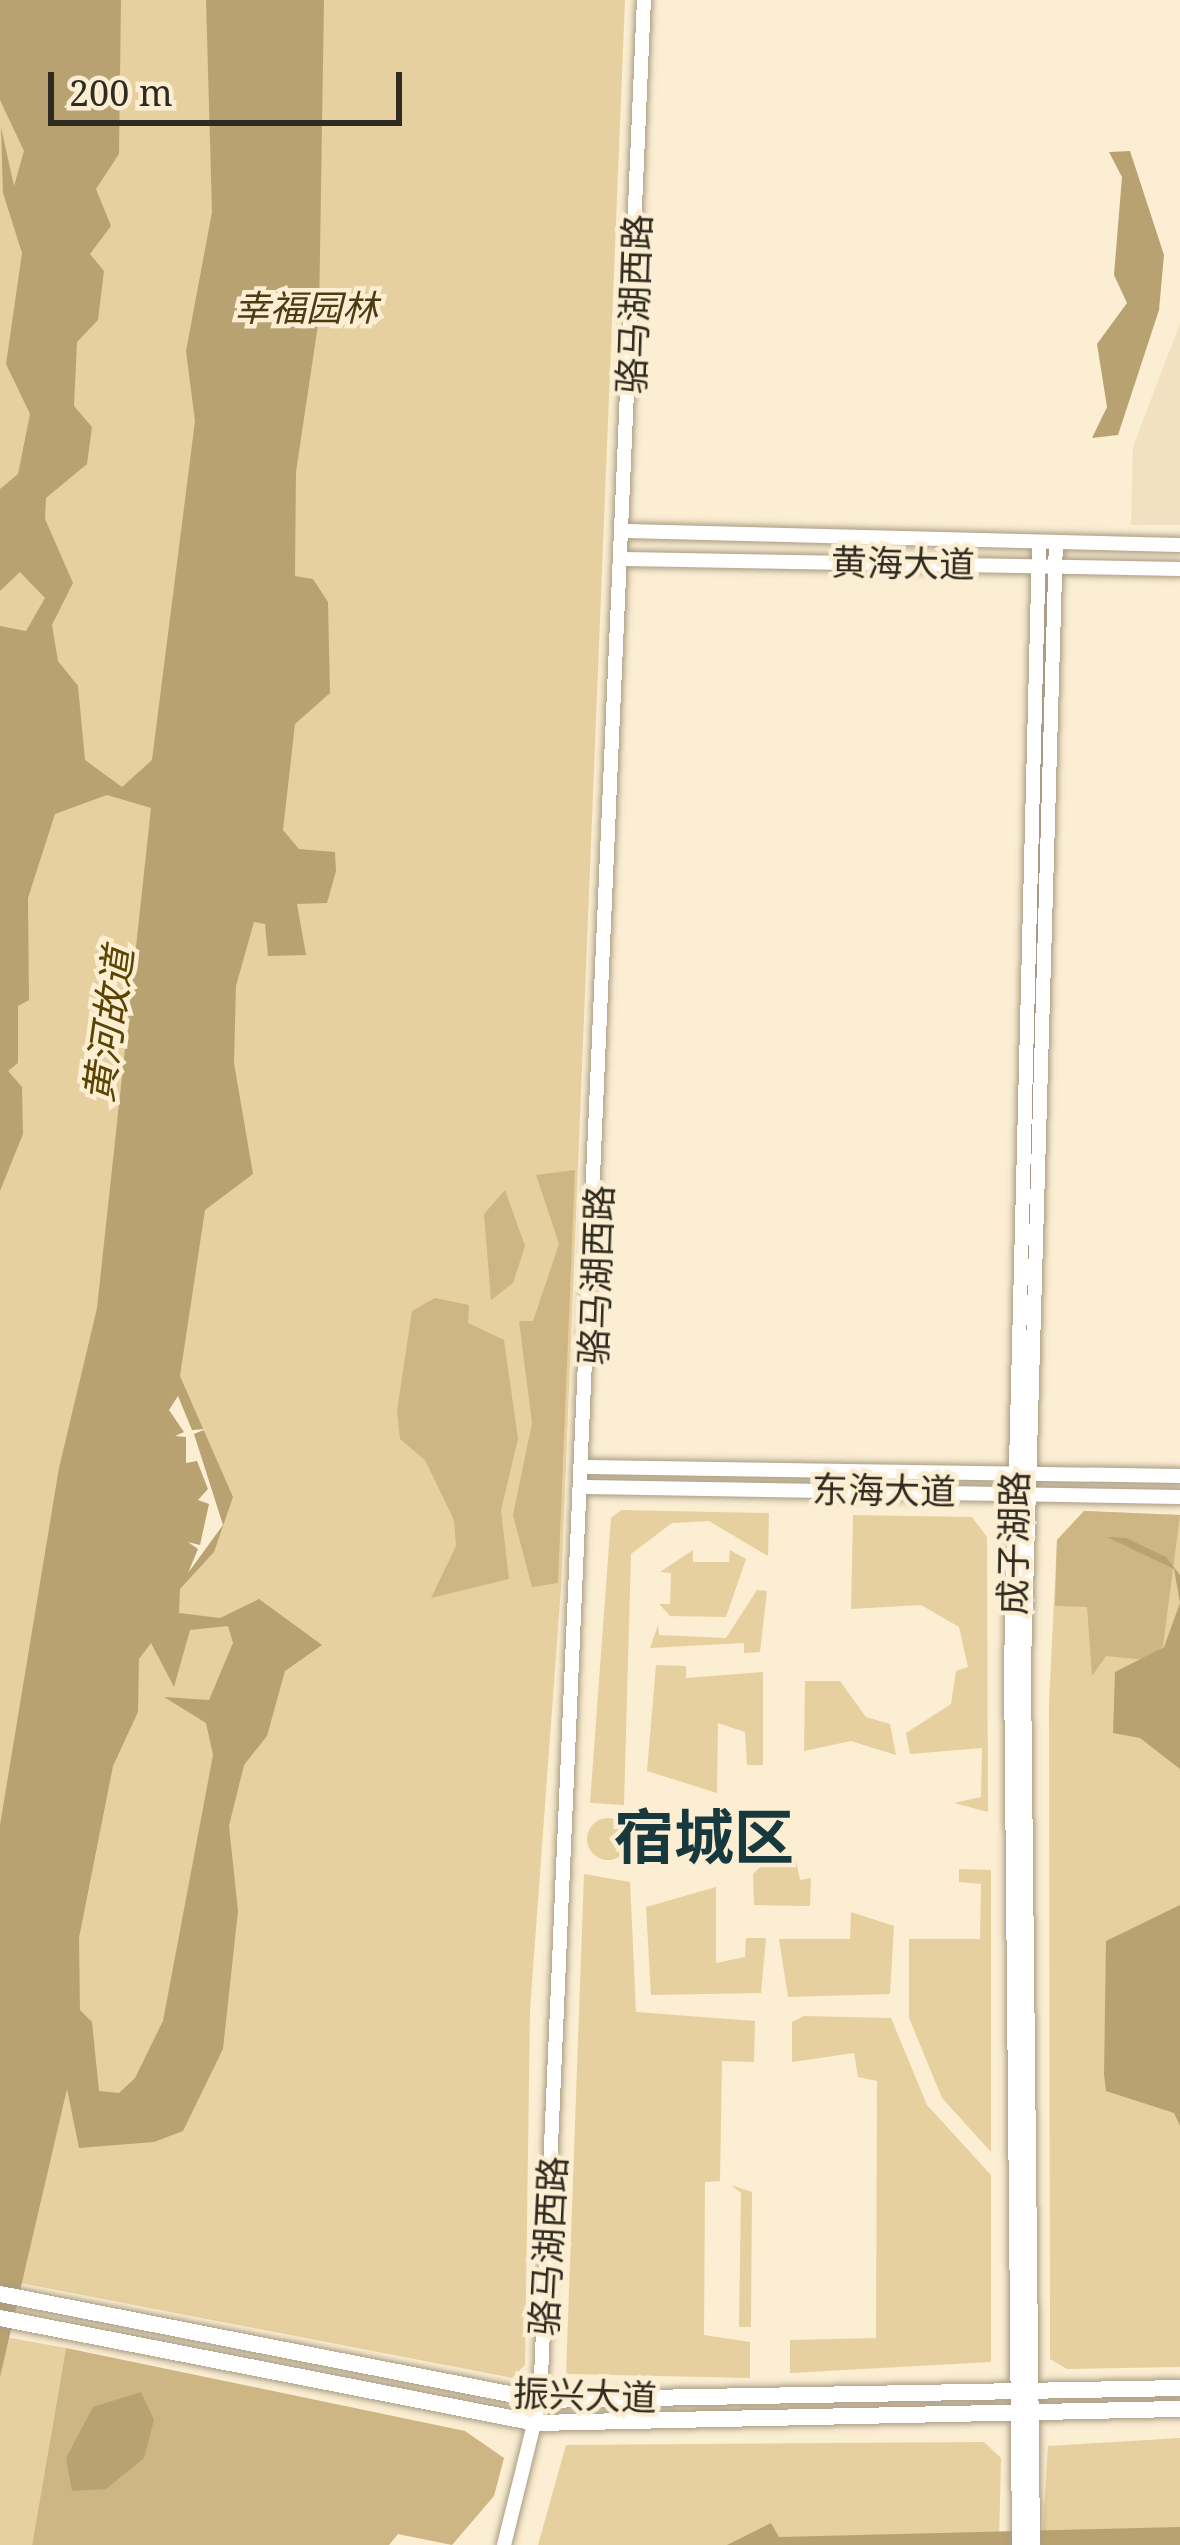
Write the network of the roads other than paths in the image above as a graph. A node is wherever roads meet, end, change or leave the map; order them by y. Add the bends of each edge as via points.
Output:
1 (644, 0) edge
2 (627, 531) junction
3 (1047, 542) junction
4 (1180, 545) edge
5 (626, 559) junction
6 (1038, 566) junction
7 (1055, 566) junction
8 (1180, 568) edge
9 (588, 1467) junction
10 (1020, 1473) junction
11 (1180, 1476) edge
12 (587, 1487) junction
13 (1020, 1492) junction
14 (1180, 1497) edge
15 (0, 2294) edge
16 (0, 2318) edge
17 (1180, 2387) edge
18 (1029, 2390) junction
19 (540, 2401) junction
20 (1180, 2409) edge
21 (1029, 2412) junction
22 (536, 2422) junction
23 (1027, 2494) junction
24 (504, 2545) edge
25 (1019, 2545) edge
26 (1033, 2545) edge

1 - 2 street, 骆马湖西路
2 - 3 street, 黄海大道
2 - 5 street, 骆马湖西路
3 - 4 street, 黄海大道
3 - 6 street, 成子湖路
3 - 7 street, 成子湖路
5 - 6 street, 黄海大道
5 - 9 street, 骆马湖西路
6 - 7 street, 黄海大道
6 - 10 street, 成子湖路
7 - 8 street, 黄海大道
7 - 10 street, 成子湖路
9 - 10 street, 东海大道
9 - 12 street, 骆马湖西路
10 - 11 street, 东海大道
10 - 13 street, 成子湖路
12 - 13 street, 东海大道
12 - 19 street, 骆马湖西路
13 - 14 street, 东海大道
13 - 18 street, 成子湖路
15 - 19 main road, 振兴大道
16 - 22 main road, 振兴大道
17 - 18 main road, 振兴大道
18 - 19 main road, 振兴大道
18 - 21 street, 成子湖路
19 - 22 street, 骆马湖西路
20 - 21 main road, 振兴大道
21 - 22 main road, 振兴大道
21 - 23 street, 成子湖路
22 - 24 street, 骆马湖西路
23 - 25 street, 成子湖路
23 - 26 street, 成子湖路

